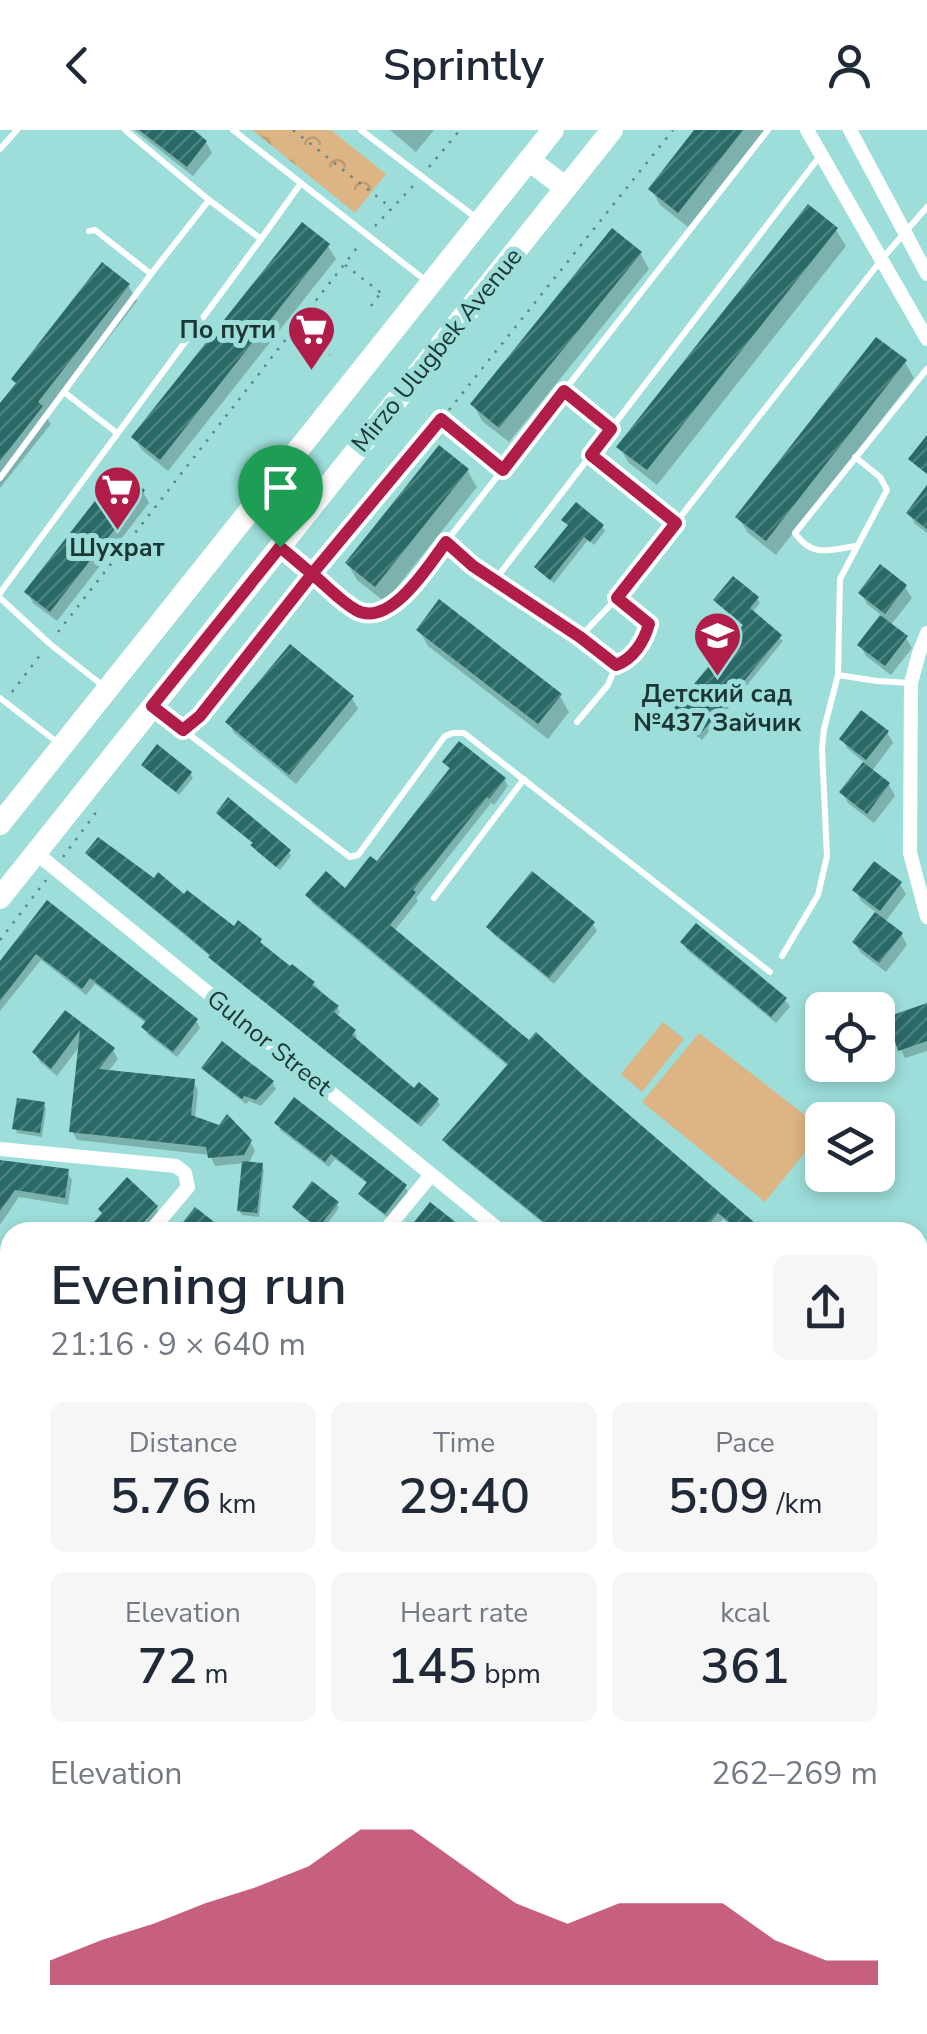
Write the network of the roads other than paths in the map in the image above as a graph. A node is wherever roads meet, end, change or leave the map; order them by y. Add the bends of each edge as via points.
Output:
1 (17, 130) edge
2 (125, 130) edge
3 (233, 130) edge
4 (361, 130) edge
5 (553, 130) edge
6 (612, 130) edge
7 (768, 130) edge
8 (807, 130) edge
9 (850, 130) edge
10 (0, 149) edge
11 (821, 154) junction
12 (530, 160) junction
13 (302, 183) junction
14 (566, 188) junction
15 (209, 200) junction
16 (927, 208) edge
17 (480, 221) junction
18 (90, 230) dead end
19 (905, 232) junction
20 (260, 239) junction
21 (882, 259) junction
22 (151, 274) junction
23 (927, 274) edge
24 (430, 284) junction
25 (927, 339) edge
26 (927, 369) edge
27 (564, 391) junction
28 (64, 392) junction
29 (441, 419) road end
30 (611, 429) junction
31 (118, 433) junction
32 (591, 455) junction
33 (856, 457) junction
34 (503, 470) junction
35 (0, 478) edge
36 (676, 523) junction
37 (446, 542) junction
38 (856, 546) junction
39 (280, 547) junction
40 (495, 580) junction
41 (0, 595) edge
42 (617, 598) junction
43 (927, 633) edge
44 (580, 637) junction
45 (923, 655) edge
46 (616, 665) junction
47 (838, 674) junction
48 (911, 684) junction
49 (107, 689) junction
50 (2, 700) edge
51 (152, 706) junction
52 (577, 722) dead end
53 (62, 746) junction
54 (524, 779) junction
55 (0, 824) edge
56 (36, 852) junction
57 (0, 898) edge
58 (434, 898) dead end
59 (927, 918) edge
60 (782, 956) dead end
61 (770, 972) dead end
62 (0, 1149) edge
63 (431, 1175) junction
64 (158, 1222) edge
65 (392, 1222) edge
66 (490, 1222) edge

1 - 10 lane
2 - 15 lane
3 - 13 lane
4 - 17 lane
5 - 12 main road, Mirzo Ulugbek Avenue
6 - 14 main road, Mirzo Ulugbek Avenue
7 - 27 lane
8 - 11 street
9 - 19 street
11 - 21 street
11 - 30 lane
12 - 14 main road
12 - 17 main road, Mirzo Ulugbek Avenue
13 - 20 lane
13 - 24 lane
14 - 39 main road, Mirzo Ulugbek Avenue
15 - 20 lane
15 - 22 lane
16 - 19 lane
17 - 24 main road, Mirzo Ulugbek Avenue
18 - 22 lane
19 - 21 lane
19 - 23 street
20 - 31 lane
21 - 25 street
21 - 36 lane
22 - 28 lane
24 - 49 main road, Mirzo Ulugbek Avenue
26 - 33 lane
27 - 30 lane
27 - 34 lane
28 - 31 lane
28 - 35 lane
29 - 34 lane
30 - 32 lane
31 - 41 lane
32 - 36 lane
32 - 40 lane
33 - 38 lane via 886,490
33 - 38 lane via 794,533 819,552
34 - 37 lane
36 - 42 lane
37 - 39 lane via 408,593 380,612 359,612
37 - 40 lane
38 - 47 lane via 840,579
39 - 51 main road, Mirzo Ulugbek Avenue
40 - 44 lane
41 - 49 lane
42 - 44 lane
42 - 46 lane via 649,624 627,661
43 - 45 street
44 - 46 lane
45 - 48 street
46 - 52 lane
47 - 48 lane
47 - 60 lane via 822,749 827,856 818,895
48 - 59 street via 910,853
49 - 53 main road, Mirzo Ulugbek Avenue
50 - 53 lane
51 - 54 lane via 350,858 453,732 464,733
51 - 56 main road, Mirzo Ulugbek Avenue
53 - 55 main road, Mirzo Ulugbek Avenue
54 - 58 lane
54 - 61 lane
56 - 57 main road, Mirzo Ulugbek Avenue
56 - 63 street, Gulnor Street
62 - 64 street via 176,1166 188,1187
63 - 65 street
63 - 66 street, Gulnor Street

